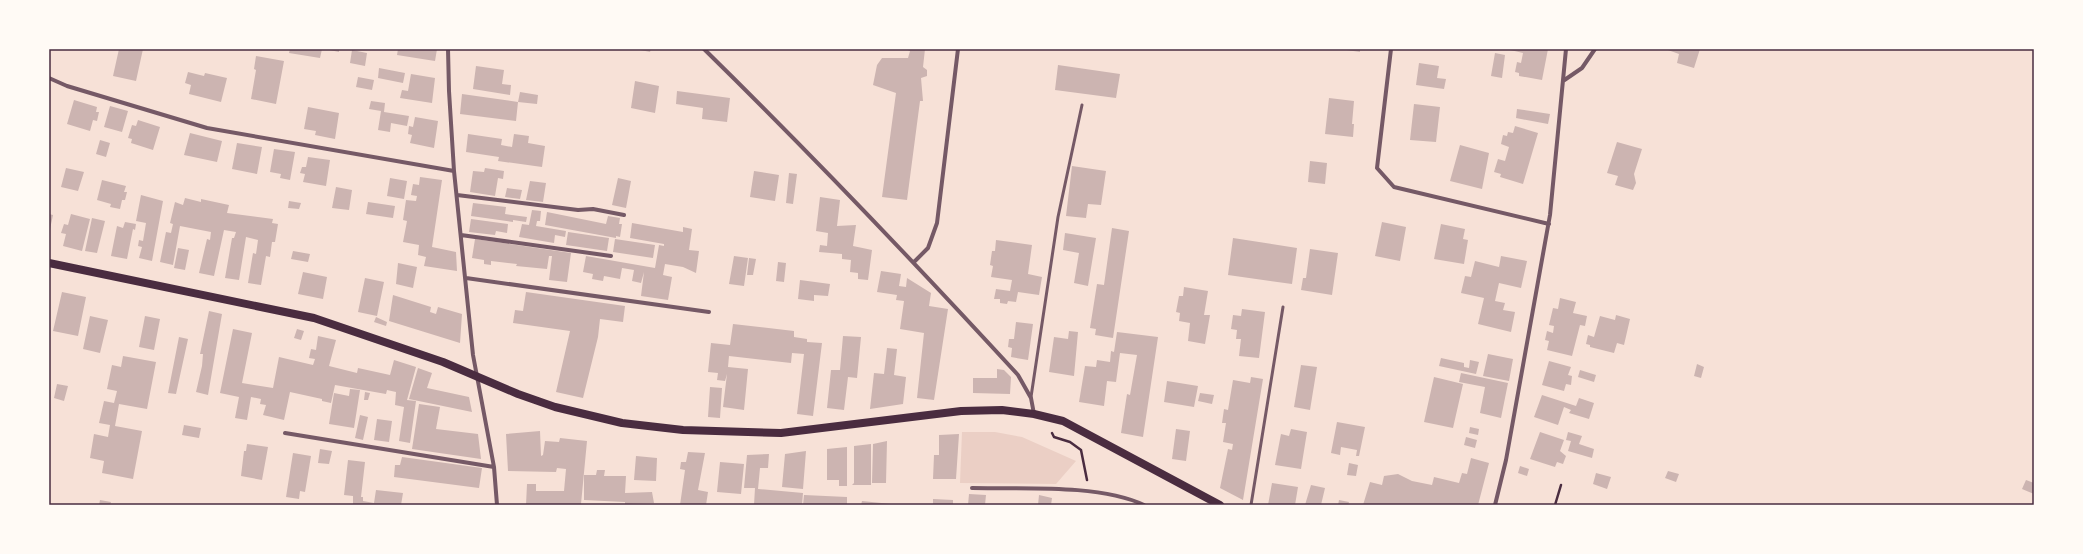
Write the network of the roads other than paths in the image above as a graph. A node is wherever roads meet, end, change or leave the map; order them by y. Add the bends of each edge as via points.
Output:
1 (448, 49) edge
2 (704, 49) edge
3 (958, 49) edge
4 (1392, 49) edge
5 (1566, 49) edge
6 (1595, 49) edge
7 (49, 78) edge
8 (1564, 81) junction
9 (1082, 105) dead end
10 (454, 171) junction
11 (457, 195) junction
12 (624, 215) dead end
13 (1549, 224) junction
14 (461, 235) junction
15 (611, 256) dead end
16 (914, 262) junction
17 (49, 263) edge
18 (466, 278) junction
19 (1284, 306) dead end
20 (709, 312) dead end
21 (477, 376) junction
22 (1031, 398) junction
23 (1034, 414) junction
24 (285, 433) dead end
25 (494, 467) junction
26 (972, 488) dead end
27 (497, 505) edge
28 (1144, 505) edge
29 (1220, 505) edge
30 (1251, 505) edge
31 (1495, 505) edge

1 - 10 street via 448,91
2 - 16 street via 798,141
3 - 16 street via 936,223 928,248
4 - 13 street via 1377,168 1394,187
5 - 8 street
6 - 8 street via 1582,68
7 - 10 street via 67,86 207,128
8 - 13 street
9 - 22 lane via 1058,217
10 - 11 street
11 - 12 street via 578,210 593,209
11 - 14 street
13 - 31 street via 1506,460
14 - 15 street
14 - 18 street
16 - 22 street via 1018,375
17 - 21 main road via 308,316 425,355
18 - 20 street
18 - 21 street
19 - 30 lane
21 - 23 main road via 518,394 572,412 622,423 683,430 782,433 961,411 987,410
21 - 25 street
22 - 23 street
23 - 29 main road via 1063,422
24 - 25 street
25 - 27 street
26 - 28 street via 1075,490 1132,499

